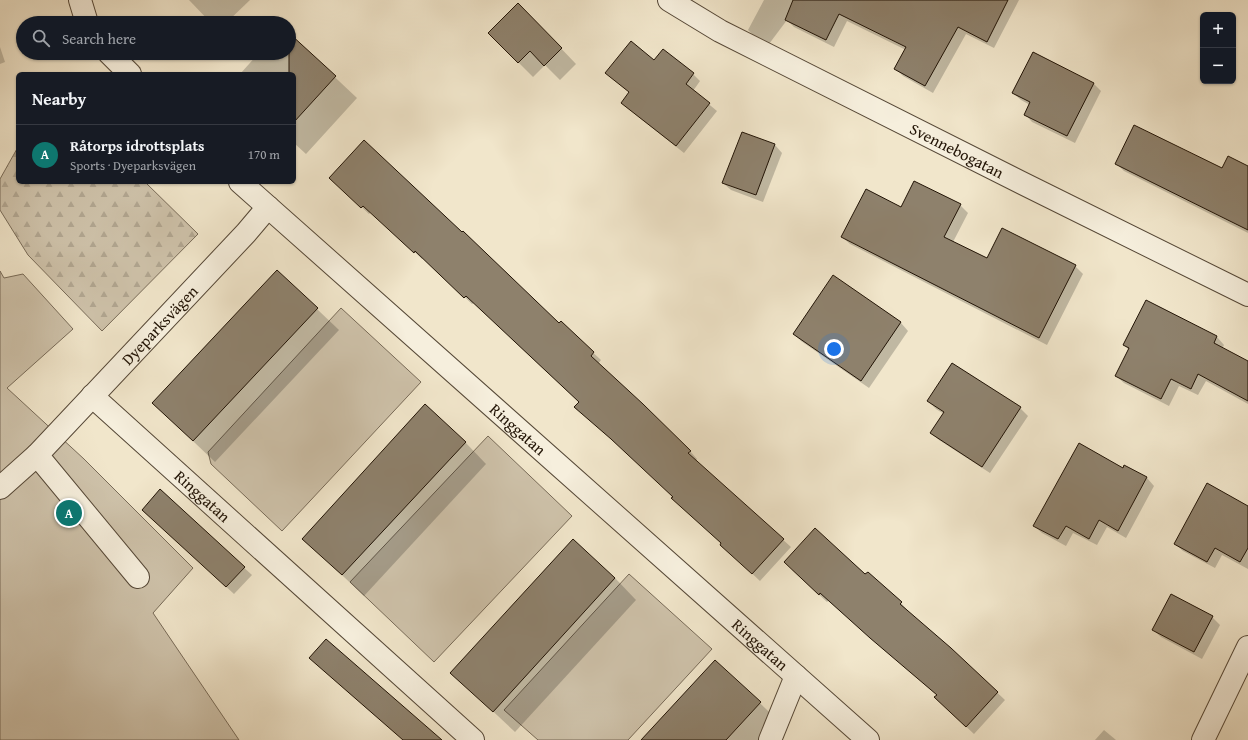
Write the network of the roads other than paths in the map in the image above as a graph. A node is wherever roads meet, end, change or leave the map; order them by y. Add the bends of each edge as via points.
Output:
1 (80, 0) edge
2 (670, 0) edge
3 (85, 16) edge
4 (116, 60) edge
5 (128, 72) edge
6 (242, 184) edge
7 (268, 207) junction
8 (1248, 295) edge
9 (92, 396) junction
10 (44, 449) junction
11 (0, 488) edge
12 (138, 577) dead end
13 (1248, 647) edge
14 (796, 676) junction
15 (473, 740) edge
16 (770, 740) edge
17 (868, 740) edge
18 (1203, 740) edge

1 - 3 street
2 - 8 street, Svennebogatan via 727,34
4 - 5 street
6 - 7 street, Ringgatan
7 - 9 street, Dyeparksvägen via 246,234
7 - 14 street, Ringgatan
9 - 10 street, Dyeparksvägen
9 - 15 street, Ringgatan
10 - 11 street, Dyeparksvägen
10 - 12 street
13 - 18 street
14 - 16 street, Ringgatan
14 - 17 street, Ringgatan

